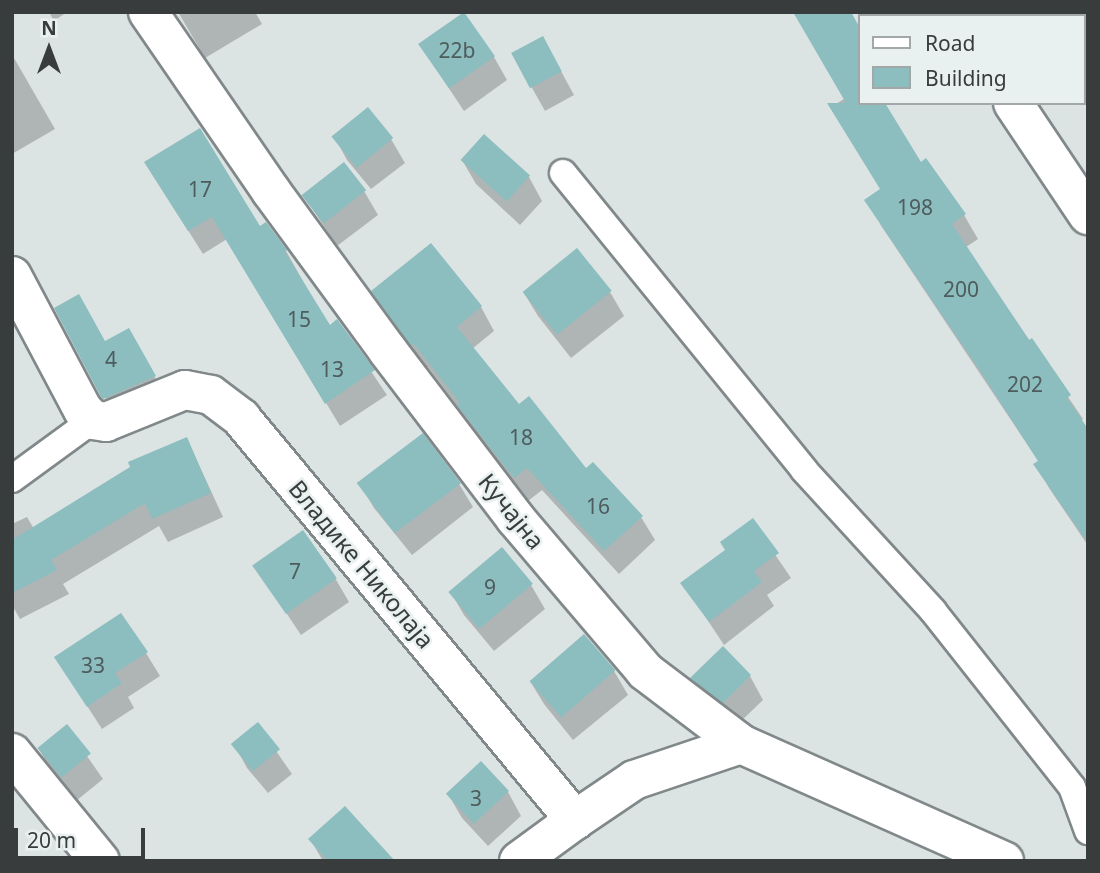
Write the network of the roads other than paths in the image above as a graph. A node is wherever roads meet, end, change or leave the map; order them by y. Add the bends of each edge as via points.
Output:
1 (148, 12) edge
2 (1014, 105) edge
3 (563, 173) dead end
4 (1088, 215) edge
5 (12, 276) edge
6 (93, 420) junction
7 (12, 479) edge
8 (741, 744) junction
9 (12, 753) edge
10 (575, 820) junction
11 (1088, 831) edge
12 (100, 861) edge
13 (519, 861) edge
14 (1004, 861) edge

1 - 8 street, Кучајна via 271,191 515,518 645,671
2 - 4 street
3 - 11 lane via 804,470 933,611 1072,787
5 - 6 street via 83,410
6 - 7 lane
6 - 10 street, Владике Николаја via 106,422 185,390 211,395 241,418
8 - 10 street via 634,780
8 - 14 street, Кучајна
9 - 12 street
10 - 13 street

